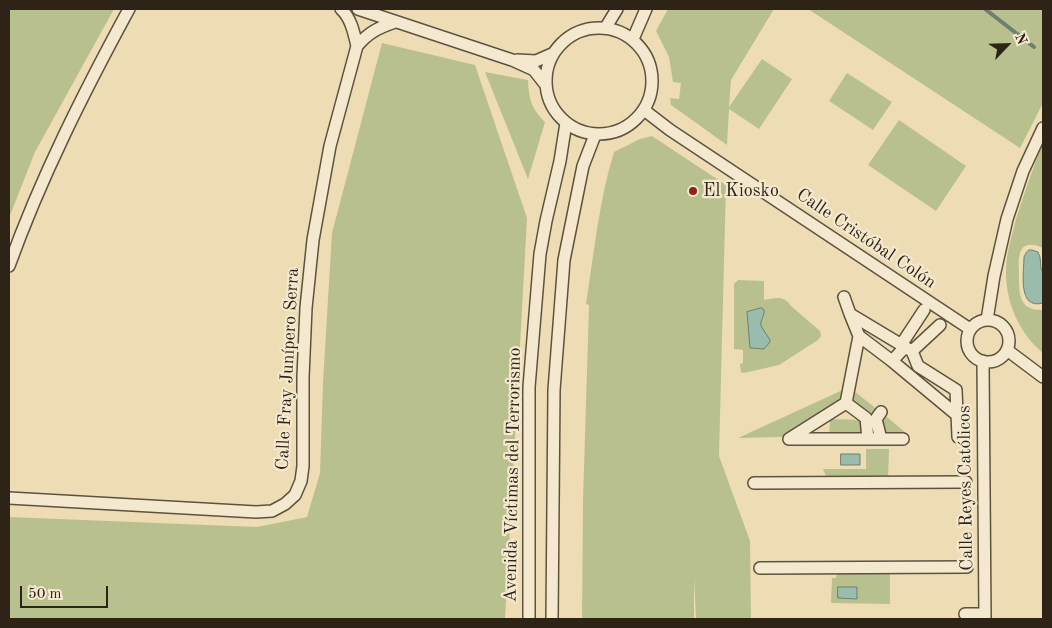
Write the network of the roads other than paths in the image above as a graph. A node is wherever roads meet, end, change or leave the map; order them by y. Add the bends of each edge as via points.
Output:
1 (129, 9) edge
2 (341, 9) edge
3 (358, 9) edge
4 (617, 9) edge
5 (646, 9) edge
6 (395, 22) junction
7 (606, 27) junction
8 (633, 39) junction
9 (357, 46) junction
10 (552, 54) junction
11 (512, 60) junction
12 (545, 84) junction
13 (644, 110) junction
14 (566, 123) junction
15 (1043, 128) edge
16 (595, 134) junction
17 (9, 266) edge
18 (844, 298) dead end
19 (924, 310) dead end
20 (850, 314) junction
21 (988, 320) junction
22 (940, 325) dead end
23 (970, 329) junction
24 (859, 336) junction
25 (906, 348) junction
26 (1007, 350) junction
27 (892, 361) junction
28 (983, 361) junction
29 (1043, 376) edge
30 (846, 403) junction
31 (882, 412) dead end
32 (957, 415) junction
33 (958, 437) dead end
34 (868, 439) junction
35 (881, 439) junction
36 (903, 439) dead end
37 (966, 482) dead end
38 (754, 483) dead end
39 (9, 498) edge
40 (967, 567) dead end
41 (760, 568) dead end
42 (965, 614) dead end
43 (985, 616) edge
44 (529, 619) edge
45 (552, 619) edge

1 - 17 street via 60,143
2 - 9 street via 353,30
3 - 6 street
4 - 7 street
5 - 8 street
6 - 9 street via 378,28
6 - 11 street
7 - 8 street
7 - 10 street via 575,32
8 - 13 street via 643,50 653,80 651,96
9 - 39 street, Calle Fray Junípero Serra via 330,146 312,240 303,377 303,466 295,495 272,511 256,512
10 - 11 street via 536,61
10 - 12 street
11 - 12 street via 534,70
12 - 14 street via 548,99
13 - 16 street via 623,129 610,134
13 - 23 street, Calle Cristóbal Colón
14 - 16 street via 580,131
14 - 44 street, Avenida Víctimas del Terrorismo via 540,254 529,387
15 - 21 street via 1023,171 1007,219
16 - 45 street via 584,166 564,260 554,390
18 - 20 street
19 - 25 street
20 - 24 street
20 - 25 street
21 - 23 street
21 - 26 street via 1000,324 1005,330 1009,343
22 - 25 street
23 - 28 street via 968,349
24 - 27 street
24 - 30 street
25 - 27 street
25 - 32 street via 918,366 956,390
26 - 28 street via 997,360
26 - 29 street
27 - 32 street
28 - 43 street, Calle Reyes Católicos
30 - 34 street via 866,418
30 - 34 street via 789,439
31 - 35 street via 876,419
32 - 33 street
34 - 35 street
35 - 36 street
37 - 38 street
40 - 41 street
42 - 43 street, Calle Reyes Católicos

